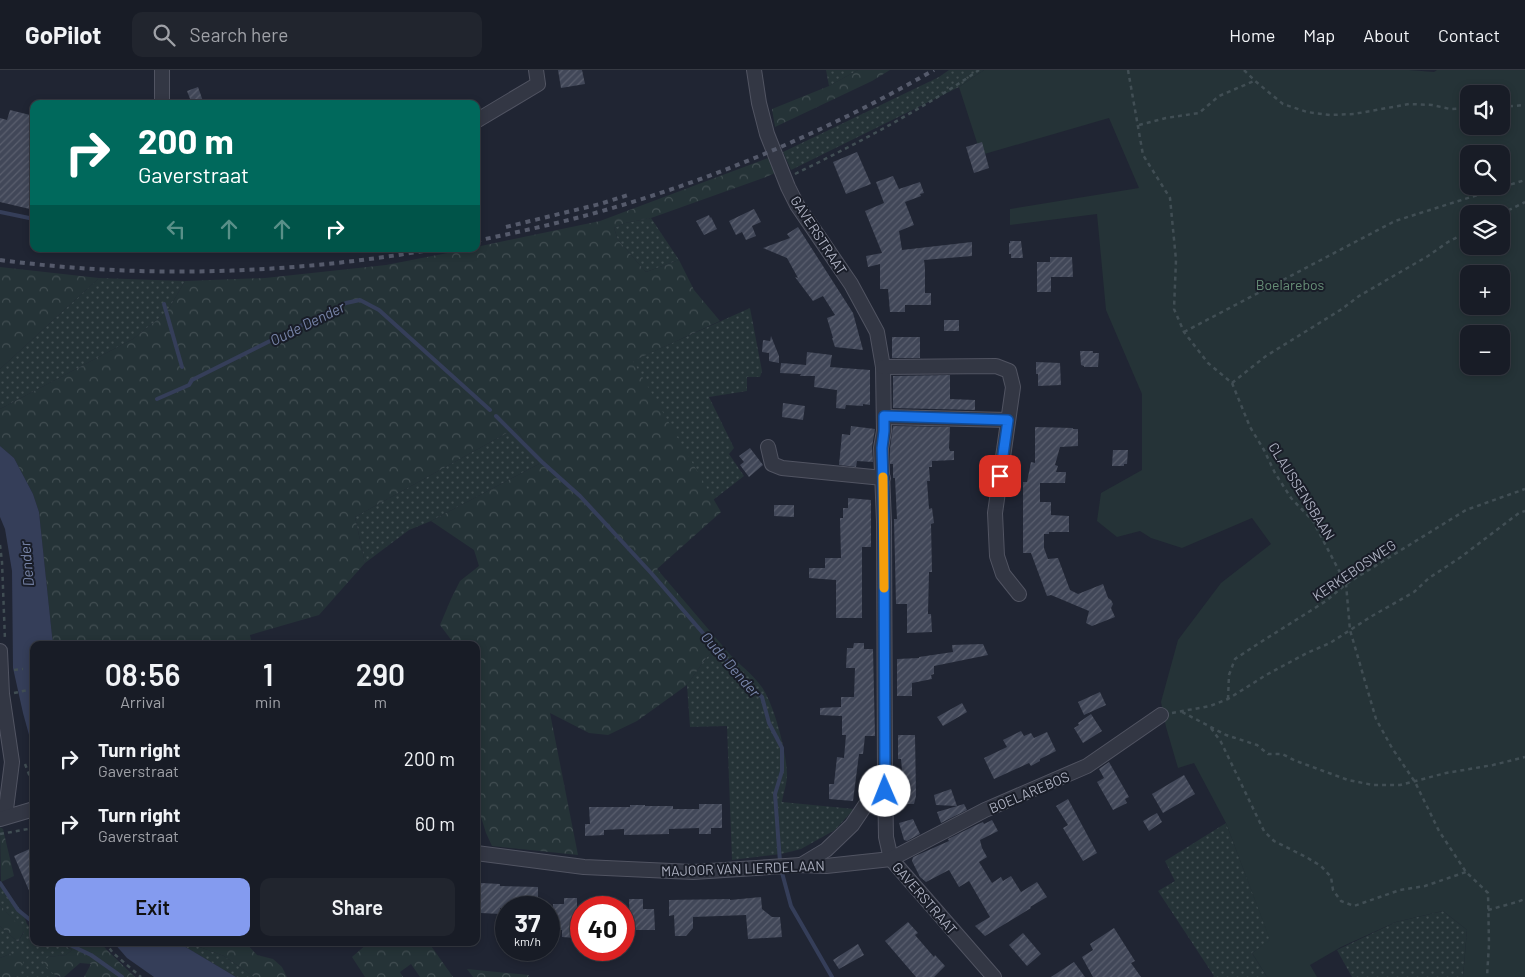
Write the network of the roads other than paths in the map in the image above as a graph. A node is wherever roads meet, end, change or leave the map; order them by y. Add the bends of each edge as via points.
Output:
1 (162, 70) edge
2 (536, 70) edge
3 (754, 70) edge
4 (162, 100) edge
5 (480, 119) edge
6 (883, 367) junction
7 (884, 416) junction
8 (1008, 420) junction
9 (768, 447) dead end
10 (883, 478) junction
11 (1019, 594) dead end
12 (0, 651) edge
13 (1161, 715) dead end
14 (885, 776) junction
15 (30, 810) edge
16 (2, 818) edge
17 (480, 854) edge
18 (891, 859) junction
19 (790, 866) junction
20 (994, 977) edge

1 - 4 street
2 - 5 street via 538,84
3 - 6 street, GAVERSTRAAT via 767,134 785,180 797,205 851,284 877,332
6 - 7 street, GAVERSTRAAT
6 - 8 street via 1002,368 1009,371 1013,387
7 - 8 street
7 - 10 street, GAVERSTRAAT
8 - 11 street via 995,513 997,556 1004,574
9 - 10 street via 772,464 782,468
10 - 14 street, GAVERSTRAAT
12 - 16 street via 2,694 12,762
13 - 18 street, BOELAREBOS via 1087,766 985,810
14 - 18 street, GAVERSTRAAT via 886,837
14 - 19 street via 852,825 826,850
15 - 16 street
17 - 19 street, MAJOOR VAN LIERDELAAN via 584,867 693,872
18 - 19 street, MAJOOR VAN LIERDELAAN
18 - 20 street, GAVERSTRAAT

